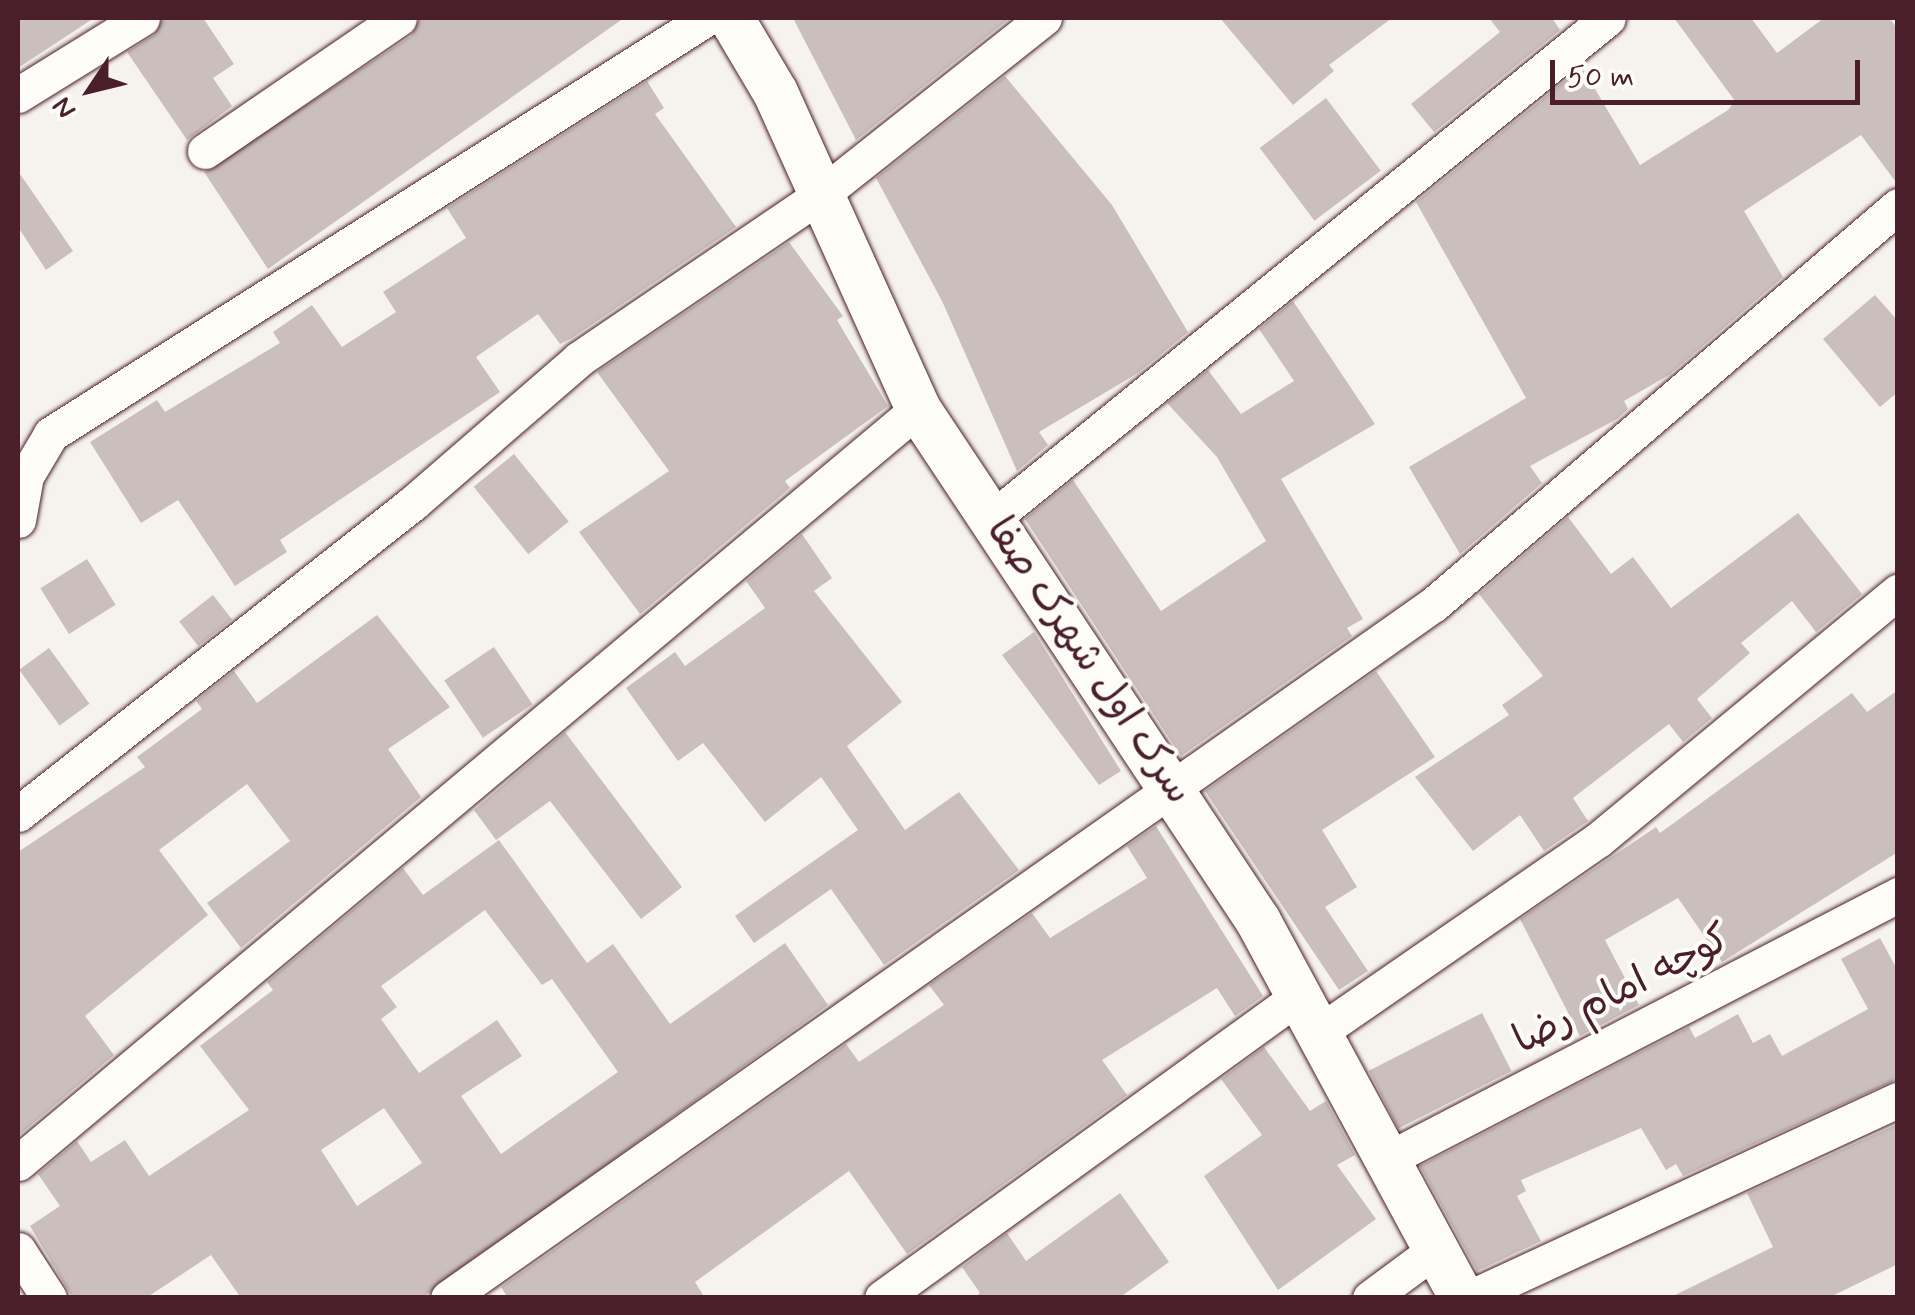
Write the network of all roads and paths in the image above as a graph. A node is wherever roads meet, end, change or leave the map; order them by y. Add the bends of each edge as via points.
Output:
1 (142, 18) edge
2 (399, 18) edge
3 (707, 18) edge
4 (731, 18) edge
5 (1044, 18) edge
6 (1608, 18) edge
7 (18, 95) edge
8 (205, 151) dead end
9 (824, 193) junction
10 (1898, 206) edge
11 (918, 410) junction
12 (994, 517) junction
13 (18, 520) edge
14 (1898, 592) edge
15 (1173, 785) junction
16 (18, 814) edge
17 (1898, 895) edge
18 (1308, 1015) junction
19 (1898, 1100) edge
20 (1386, 1160) junction
21 (18, 1163) edge
22 (18, 1250) edge
23 (1435, 1250) junction
24 (49, 1298) edge
25 (448, 1298) edge
26 (882, 1298) edge
27 (1370, 1298) edge
28 (1465, 1298) edge

1 - 7 street
2 - 8 street
3 - 13 street via 51,434 26,476
4 - 9 street, سرک اول شهرک صفا
5 - 9 street
6 - 12 street
9 - 11 street, سرک اول شهرک صفا
9 - 16 street via 578,359 413,503
10 - 15 street via 1434,604
11 - 12 street, سرک اول شهرک صفا
11 - 21 street
12 - 15 street, سرک اول شهرک صفا
14 - 18 street via 1599,839
15 - 18 street, سرک اول شهرک صفا
15 - 25 street
17 - 20 street, کوچه امام رضا
18 - 20 street, سرک اول شهرک صفا
18 - 26 street
19 - 28 street
20 - 23 street, سرک اول شهرک صفا
22 - 24 street
23 - 27 street
23 - 28 street, سرک اول شهرک صفا

